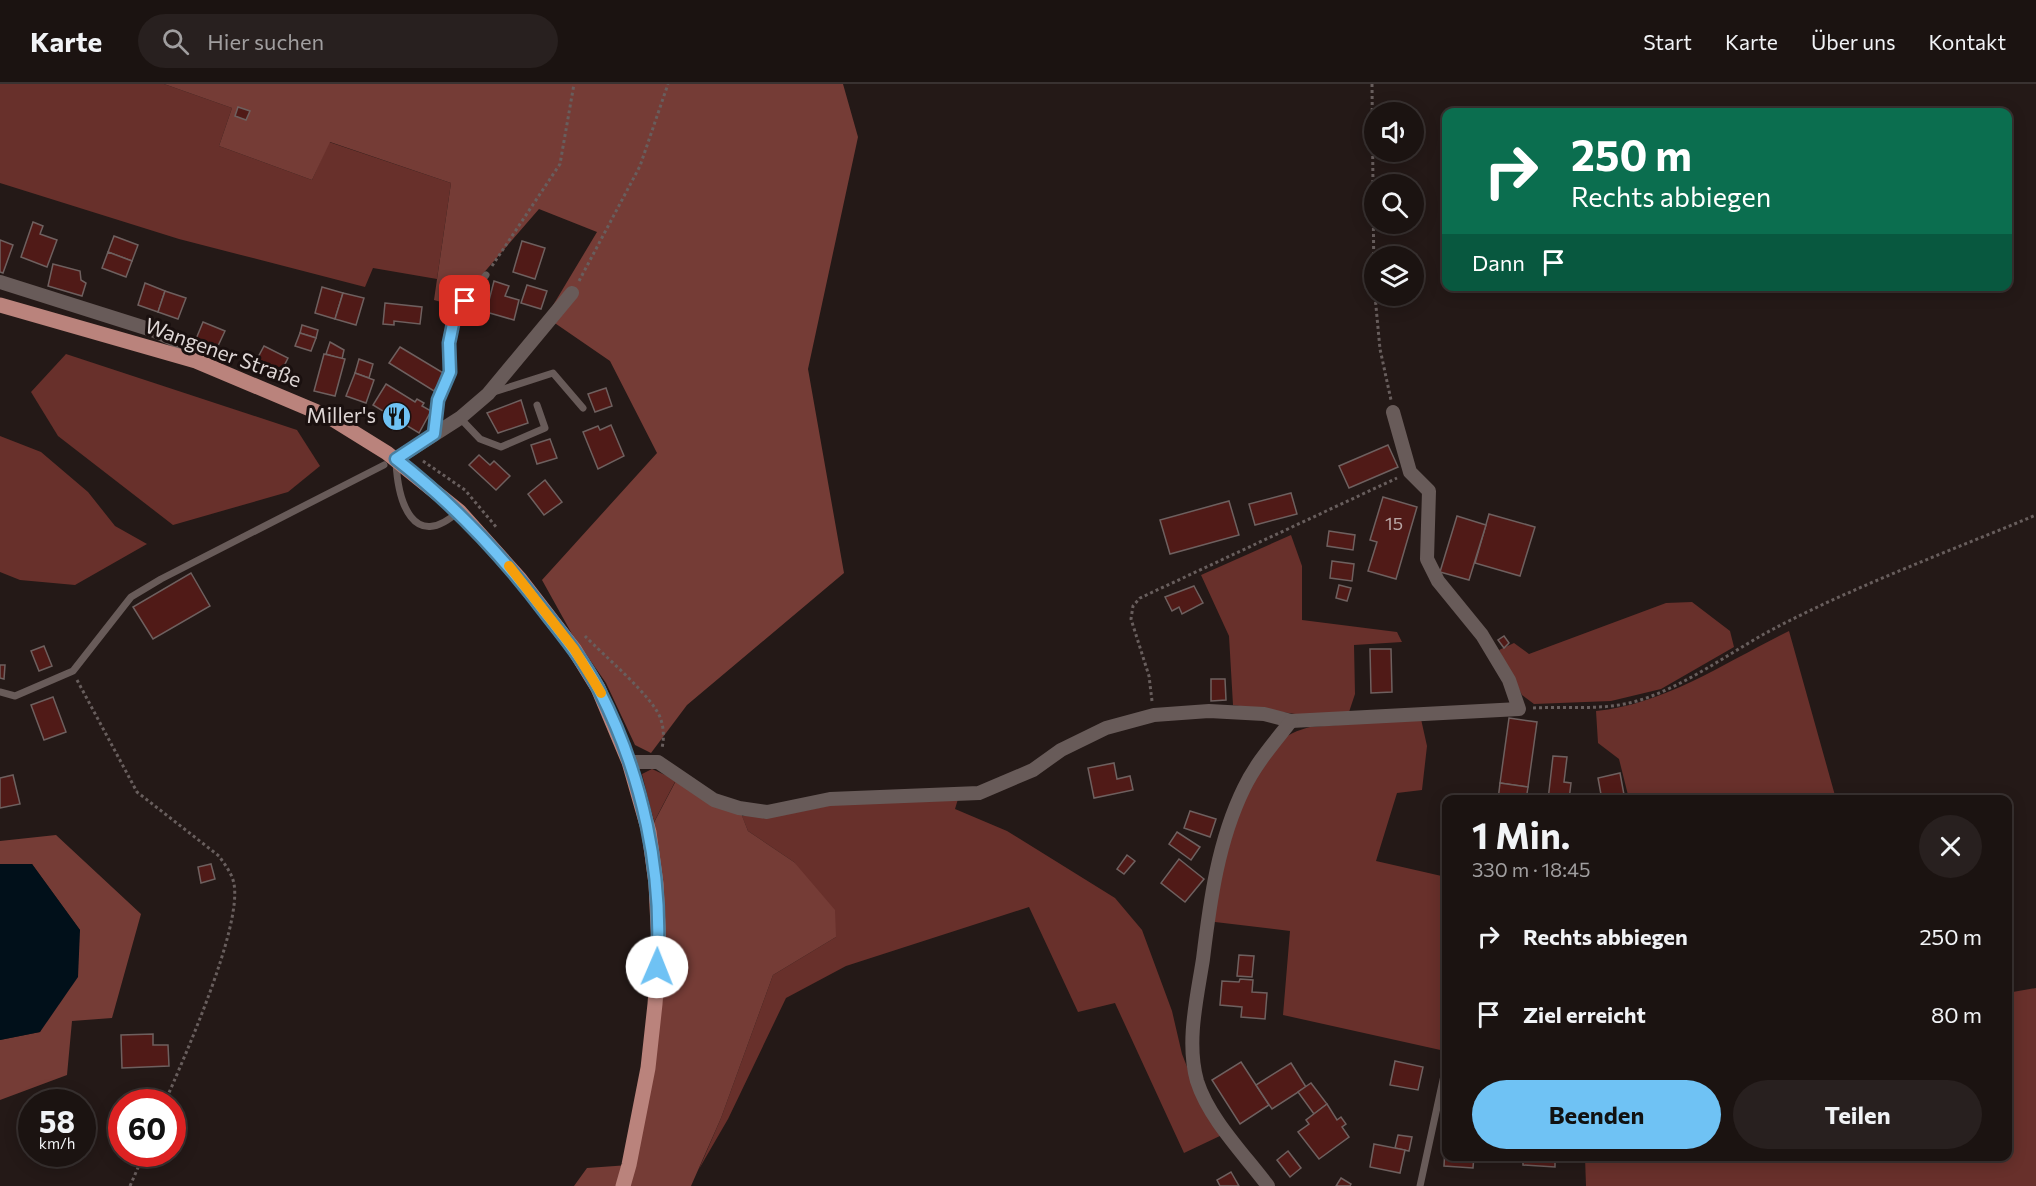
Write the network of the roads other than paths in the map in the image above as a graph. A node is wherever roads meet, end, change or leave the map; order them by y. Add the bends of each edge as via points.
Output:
1 (486, 274) road end
2 (0, 282) edge
3 (572, 293) road end
4 (0, 305) edge
5 (196, 361) junction
6 (488, 394) junction
7 (537, 405) dead end
8 (583, 408) dead end
9 (1393, 412) road end
10 (459, 418) junction
11 (434, 434) junction
12 (395, 459) junction
13 (459, 511) junction
14 (0, 692) edge
15 (1291, 721) junction
16 (629, 762) junction
17 (1442, 1084) edge
18 (623, 1186) edge
19 (1268, 1186) edge
20 (1420, 1186) edge

1 - 11 lane via 455,314 449,343 450,372 438,400
2 - 5 street via 152,330 185,345
3 - 6 street
4 - 5 main road, Wangener Straße
5 - 12 main road, Wangener Straße via 329,417
6 - 8 lane via 553,373
6 - 10 street
7 - 10 lane via 545,428 501,447 480,440
9 - 15 street via 1410,472 1429,491 1427,559 1438,581 1488,644 1509,680 1519,709
10 - 11 street
11 - 12 street
12 - 13 main road, Wangener Straße
12 - 13 lane via 401,500 414,521 432,526 446,522
12 - 14 lane via 131,597 73,671 15,696
13 - 16 main road, Wangener Straße via 520,579 574,649 598,688
15 - 16 street via 1264,714 1209,711 1154,714 1106,728 1061,750 1034,770 979,793 830,799 767,812 714,800 658,762
15 - 19 street via 1257,763 1228,826 1208,915 1192,1051 1197,1082 1217,1119
16 - 18 main road, Wangener Straße via 648,831 656,884 659,948 648,1068
17 - 20 lane

